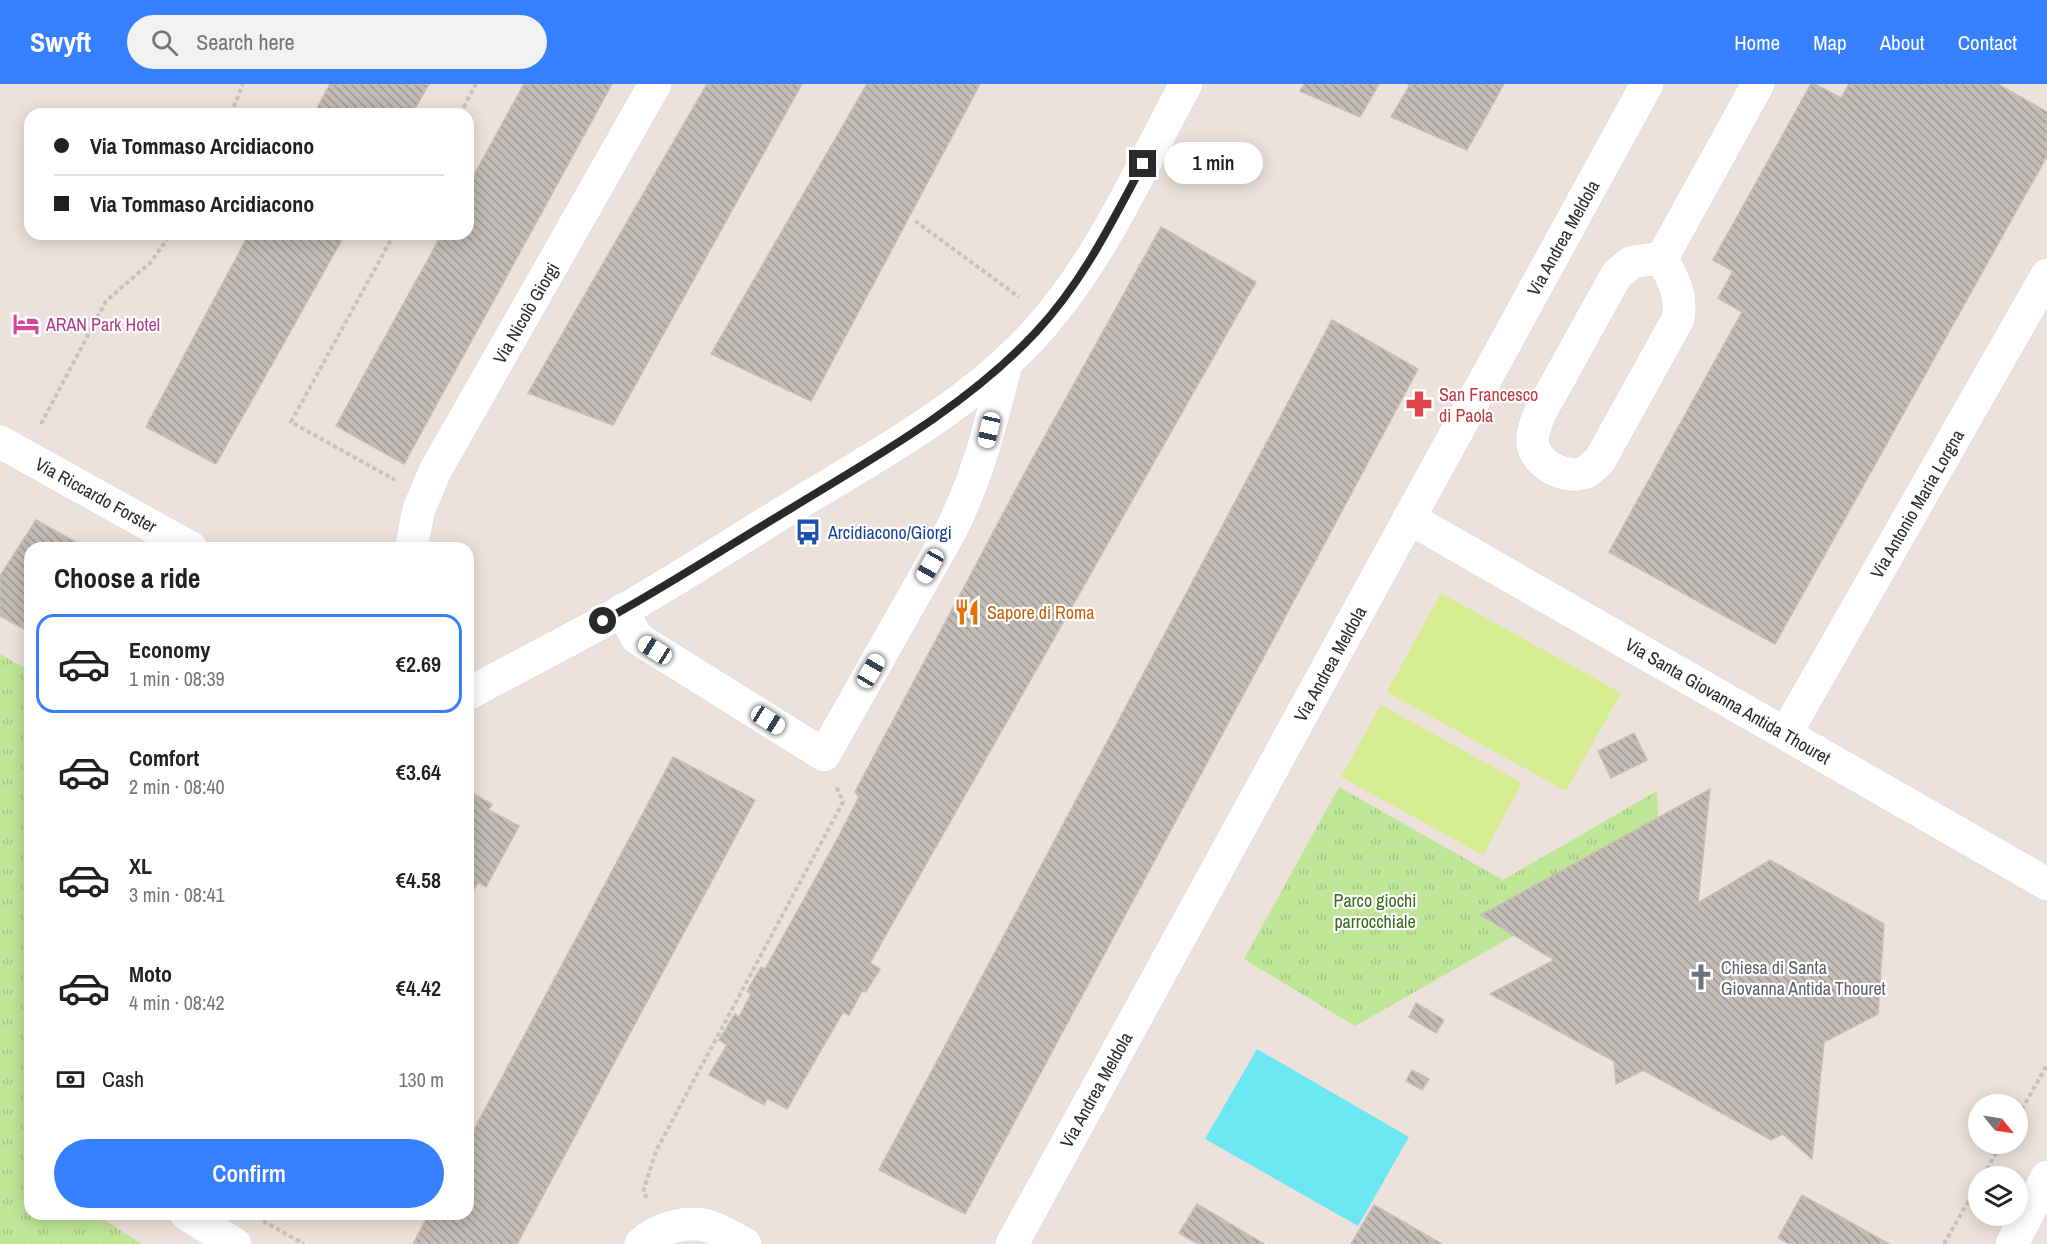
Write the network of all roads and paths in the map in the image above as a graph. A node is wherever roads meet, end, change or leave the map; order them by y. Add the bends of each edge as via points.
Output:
1 (243, 84) edge
2 (476, 84) edge
3 (655, 84) edge
4 (1186, 84) edge
5 (1647, 84) edge
6 (1758, 84) edge
7 (233, 108) edge
8 (463, 108) edge
9 (915, 221) dead end
10 (167, 240) edge
11 (391, 240) edge
12 (1662, 258) junction
13 (2047, 275) edge
14 (1048, 318) junction
15 (1007, 361) junction
16 (12, 449) edge
17 (424, 496) junction
18 (1409, 518) junction
19 (180, 542) edge
20 (412, 542) edge
21 (622, 610) junction
22 (474, 691) edge
23 (1786, 734) junction
24 (824, 755) junction
25 (2047, 884) edge
26 (2047, 1065) edge
27 (2028, 1098) edge
28 (2047, 1177) edge
29 (1968, 1202) edge
30 (195, 1220) edge
31 (260, 1220) edge
32 (654, 1236) edge
33 (229, 1242) edge
34 (304, 1244) edge
35 (744, 1244) edge
36 (1012, 1244) edge
37 (1944, 1244) edge
38 (2012, 1244) edge

1 - 7 path
2 - 8 path
3 - 17 street, Via Nicolò Giorgi
4 - 14 street via 1107,231
5 - 18 street, Via Andrea Meldola
6 - 12 street
9 - 14 path
10 - 16 path via 150,263 106,301
11 - 17 path via 291,422
12 - 12 street via 1632,262 1617,274 1540,413 1533,445 1553,469 1564,474 1586,472 1600,460 1678,319 1680,298
13 - 23 street, Via Antonio Maria Lorgna
14 - 15 street
15 - 21 street via 955,403 873,459
15 - 24 street via 967,497
16 - 19 street, Via Riccardo Forster
17 - 20 street, Via Nicolò Giorgi
18 - 23 street, Via Santa Giovanna Antida Thouret
18 - 36 street, Via Andrea Meldola
21 - 22 street
21 - 24 street via 637,638
23 - 25 street, Via Santa Giovanna Antida Thouret
24 - 32 path via 843,802 656,1151 643,1192
26 - 27 path
28 - 38 street
29 - 37 path
30 - 33 street
31 - 34 path
32 - 35 street via 692,1224 711,1226

